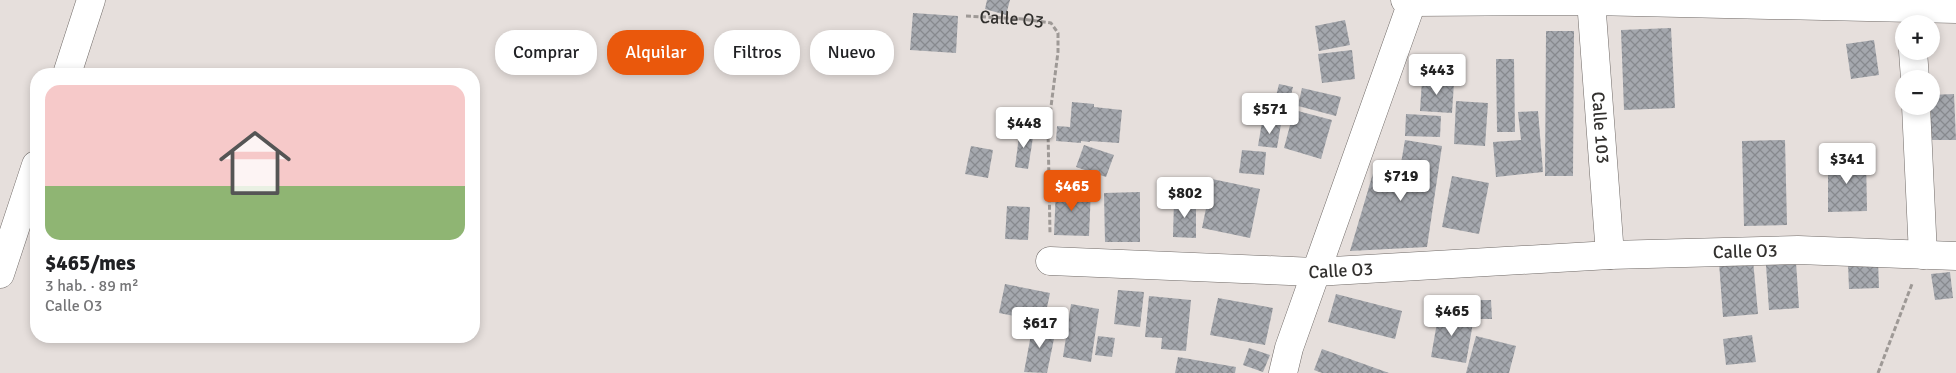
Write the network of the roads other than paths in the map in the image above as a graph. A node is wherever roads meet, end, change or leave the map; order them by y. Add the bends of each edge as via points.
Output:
1 (91, 0) edge
2 (1409, 1) edge
3 (1591, 1) edge
4 (1956, 9) edge
5 (1912, 10) edge
6 (68, 68) edge
7 (1916, 115) edge
8 (30, 183) edge
9 (1610, 255) junction
10 (1923, 255) junction
11 (1956, 256) edge
12 (1050, 261) road end
13 (1315, 272) junction
14 (0, 274) edge
15 (1283, 373) edge

1 - 6 main road
2 - 3 main road
2 - 13 main road
3 - 5 main road
3 - 9 main road, Calle 103
4 - 5 main road
7 - 10 main road
8 - 14 main road
9 - 10 main road, Calle O3 via 1798,250
9 - 13 main road, Calle O3
10 - 11 main road, Calle O3
12 - 13 main road, Calle O3
13 - 15 main road

